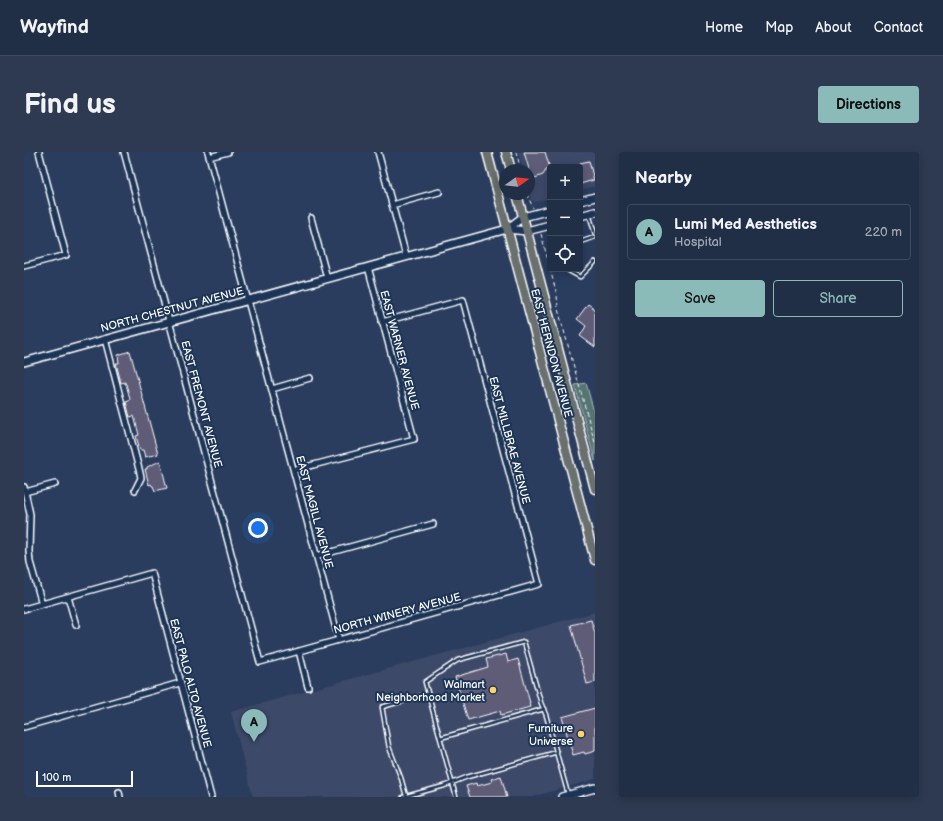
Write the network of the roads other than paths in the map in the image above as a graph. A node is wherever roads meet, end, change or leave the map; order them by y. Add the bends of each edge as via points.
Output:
1 (39, 152) edge
2 (124, 152) edge
3 (228, 152) edge
4 (378, 152) edge
5 (487, 152) edge
6 (506, 152) edge
7 (208, 155) edge
8 (509, 164) edge
9 (439, 192) dead end
10 (595, 197) edge
11 (519, 200) edge
12 (583, 200) edge
13 (392, 205) junction
14 (547, 211) edge
15 (592, 213) edge
16 (523, 217) junction
17 (311, 218) dead end
18 (547, 226) edge
19 (507, 229) junction
20 (527, 231) junction
21 (595, 234) edge
22 (595, 237) edge
23 (583, 241) edge
24 (406, 256) junction
25 (595, 262) edge
26 (24, 266) edge
27 (368, 267) junction
28 (571, 272) edge
29 (327, 278) junction
30 (248, 300) junction
31 (169, 322) junction
32 (382, 322) junction
33 (105, 339) junction
34 (24, 362) edge
35 (310, 378) dead end
36 (272, 389) junction
37 (294, 470) junction
38 (55, 484) dead end
39 (595, 489) edge
40 (25, 490) edge
41 (135, 490) dead end
42 (434, 524) dead end
43 (24, 528) edge
44 (30, 529) junction
45 (317, 556) junction
46 (595, 560) edge
47 (539, 584) joint
48 (68, 597) junction
49 (42, 604) junction
50 (24, 609) edge
51 (76, 625) dead end
52 (339, 640) junction
53 (298, 651) junction
54 (260, 662) joint
55 (180, 683) junction
56 (308, 687) dead end
57 (428, 694) junction
58 (544, 710) junction
59 (24, 727) edge
60 (440, 738) junction
61 (556, 752) junction
62 (453, 783) junction
63 (595, 788) edge
64 (565, 796) edge
65 (211, 797) edge
66 (404, 797) edge
67 (456, 797) edge

1 - 26 street via 66,255
2 - 31 street, EAST FREMONT AVENUE
3 - 7 street
4 - 13 street
5 - 19 main road, EAST HERNDON AVENUE
6 - 8 main road
7 - 30 street, EAST MAGILL AVENUE
9 - 13 street
10 - 12 street
11 - 16 main road, EAST HERNDON AVENUE
13 - 24 street
14 - 16 street, NORTH CHESTNUT AVENUE
15 - 21 lane
16 - 19 street, NORTH CHESTNUT AVENUE
16 - 20 main road, EAST HERNDON AVENUE
17 - 29 street
18 - 20 street, NORTH CHESTNUT AVENUE
19 - 20 street, NORTH CHESTNUT AVENUE
19 - 24 street, NORTH CHESTNUT AVENUE
19 - 46 main road, EAST HERNDON AVENUE
20 - 39 main road, EAST HERNDON AVENUE
22 - 23 lane
24 - 27 street, NORTH CHESTNUT AVENUE
25 - 28 lane via 580,277
27 - 29 street, NORTH CHESTNUT AVENUE
27 - 32 street, EAST WARNER AVENUE
29 - 30 street, NORTH CHESTNUT AVENUE
30 - 31 street, NORTH CHESTNUT AVENUE
30 - 36 street, EAST MAGILL AVENUE
31 - 33 street, NORTH CHESTNUT AVENUE
31 - 54 street, EAST FREMONT AVENUE
32 - 37 street, EAST WARNER AVENUE via 414,439
32 - 47 street, EAST MILLBRAE AVENUE via 463,300
33 - 34 street, NORTH CHESTNUT AVENUE
33 - 41 street via 141,478
35 - 36 street
36 - 37 street, EAST MAGILL AVENUE
37 - 45 street, EAST MAGILL AVENUE
38 - 40 street
40 - 44 street
42 - 45 street
43 - 44 street
44 - 49 street via 30,562
45 - 52 street, EAST MAGILL AVENUE
47 - 52 street, NORTH WINERY AVENUE
48 - 49 street
48 - 51 street
48 - 55 street, EAST PALO ALTO AVENUE via 152,573
49 - 50 street
52 - 53 street, NORTH WINERY AVENUE
53 - 54 street, NORTH WINERY AVENUE
53 - 56 street
55 - 59 street
55 - 65 street, EAST PALO ALTO AVENUE
57 - 58 lane via 425,682 458,660 524,642
57 - 60 lane
57 - 66 lane via 382,707 389,747 401,778
58 - 60 lane
58 - 61 lane
60 - 62 lane
61 - 62 lane
61 - 64 lane
62 - 66 lane
62 - 67 lane
63 - 64 street

